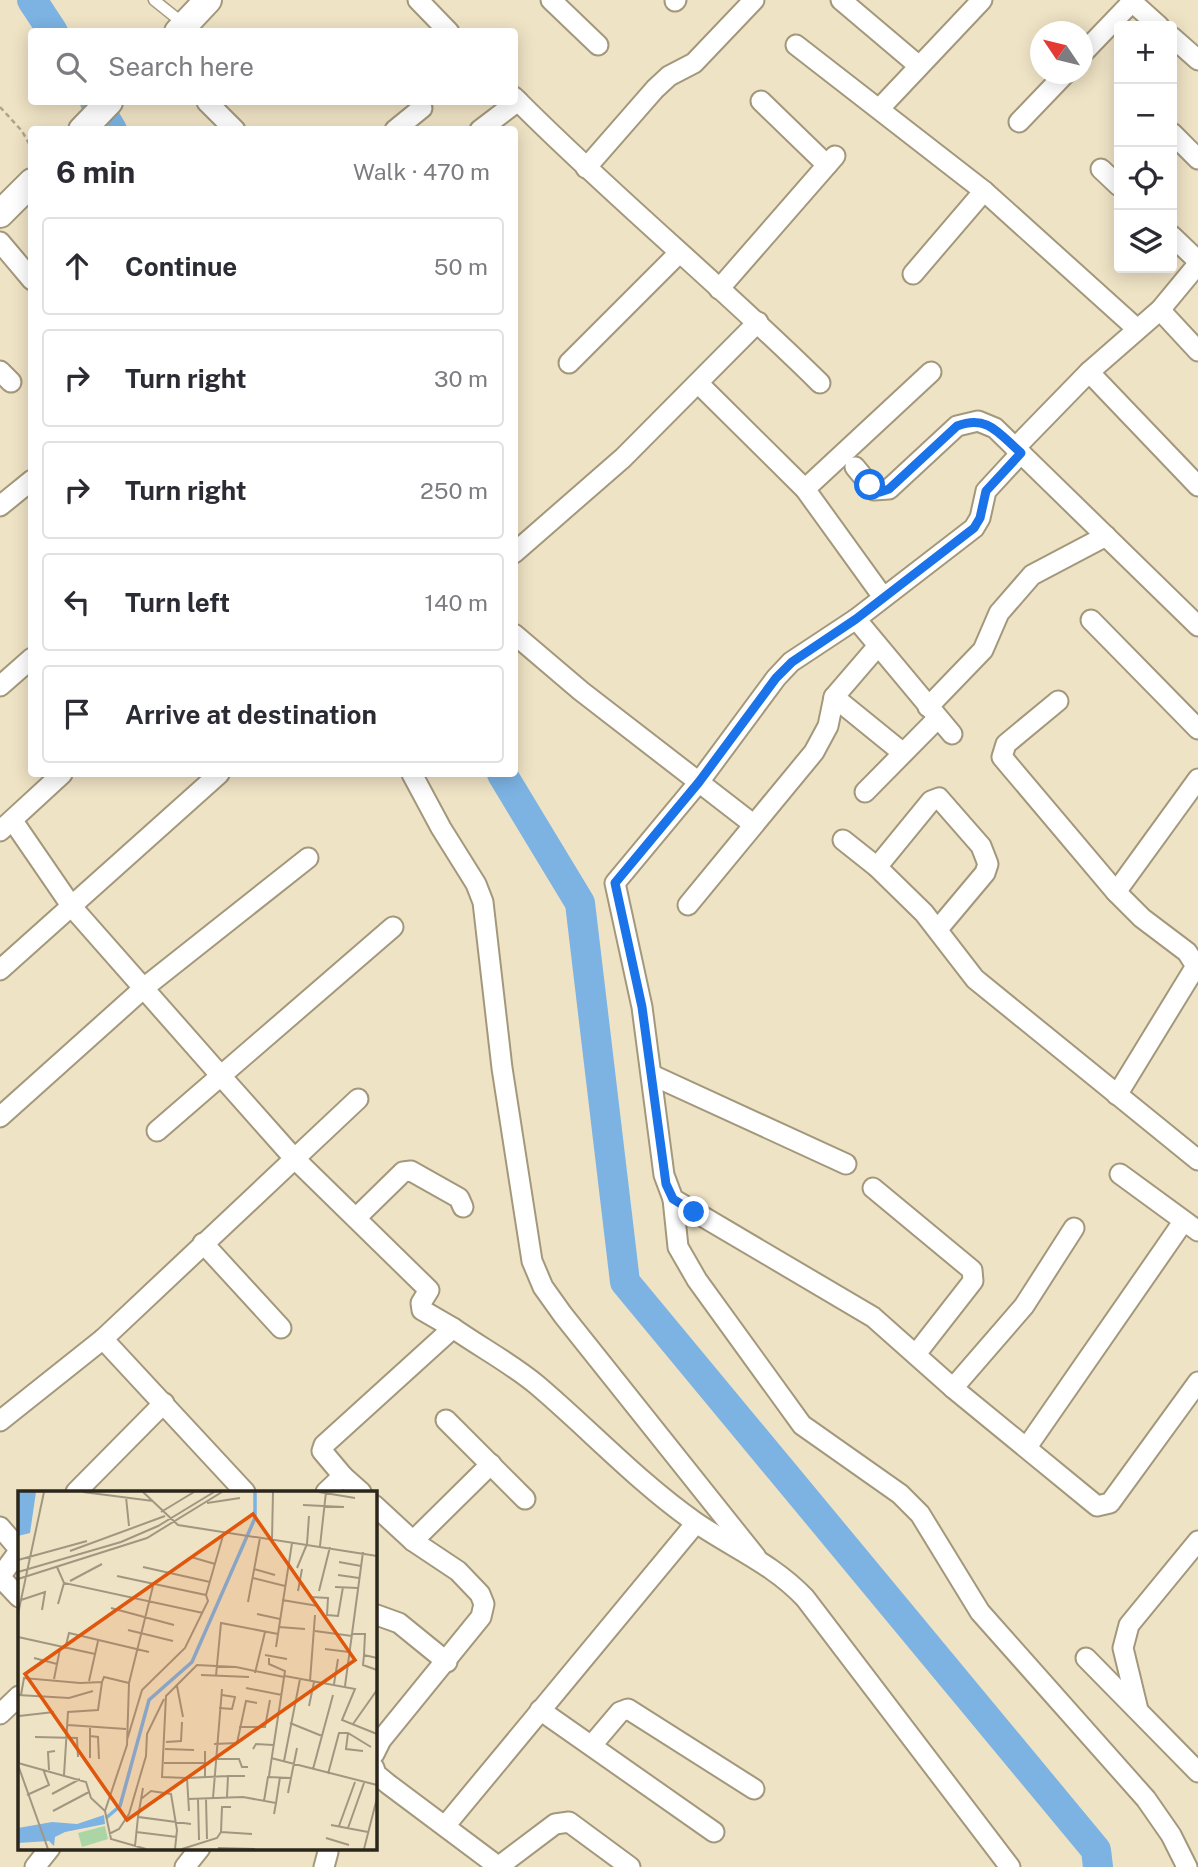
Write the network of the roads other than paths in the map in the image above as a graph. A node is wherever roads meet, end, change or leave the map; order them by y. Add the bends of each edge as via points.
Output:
1 (154, 0) edge
2 (208, 0) edge
3 (551, 0) edge
4 (754, 0) edge
5 (841, 0) edge
6 (982, 0) edge
7 (422, 1) edge
8 (1131, 1) edge
9 (1153, 21) edge
10 (181, 28) edge
11 (446, 28) edge
12 (1177, 41) edge
13 (1093, 43) edge
14 (598, 45) dead end
15 (796, 45) dead end
16 (1198, 60) edge
17 (919, 66) junction
18 (1055, 84) edge
19 (518, 101) edge
20 (761, 101) dead end
21 (106, 105) edge
22 (210, 105) edge
23 (509, 105) edge
24 (422, 108) dead end
25 (880, 108) junction
26 (1019, 122) dead end
27 (86, 126) edge
28 (231, 126) edge
29 (400, 126) edge
30 (485, 126) edge
31 (1177, 137) edge
32 (1198, 159) edge
33 (586, 168) junction
34 (1101, 169) dead end
35 (1114, 181) edge
36 (28, 186) edge
37 (984, 191) junction
38 (0, 214) edge
39 (1177, 241) edge
40 (0, 242) edge
41 (679, 253) junction
42 (1198, 262) edge
43 (913, 274) dead end
44 (28, 275) edge
45 (719, 289) junction
46 (1160, 310) junction
47 (758, 322) junction
48 (1136, 328) junction
49 (1198, 351) edge
50 (569, 363) dead end
51 (931, 372) dead end
52 (1089, 372) junction
53 (698, 383) junction
54 (820, 383) dead end
55 (1018, 451) junction
56 (855, 467) dead end
57 (28, 483) edge
58 (1198, 486) edge
59 (805, 489) junction
60 (0, 506) edge
61 (1106, 536) junction
62 (518, 550) edge
63 (883, 597) junction
64 (856, 619) junction
65 (1091, 620) dead end
66 (1198, 626) edge
67 (518, 637) edge
68 (877, 647) junction
69 (28, 662) edge
70 (0, 686) edge
71 (834, 697) junction
72 (1058, 701) dead end
73 (933, 713) junction
74 (1198, 729) edge
75 (952, 734) dead end
76 (904, 753) junction
77 (59, 777) edge
78 (216, 777) edge
79 (414, 777) edge
80 (1198, 779) edge
81 (699, 782) junction
82 (865, 792) dead end
83 (753, 824) junction
84 (6, 826) edge
85 (843, 840) dead end
86 (308, 858) dead end
87 (877, 867) junction
88 (1116, 892) junction
89 (688, 905) dead end
90 (72, 907) junction
91 (393, 927) dead end
92 (938, 929) junction
93 (0, 970) edge
94 (145, 987) junction
95 (221, 1076) junction
96 (652, 1076) junction
97 (1117, 1095) junction
98 (358, 1099) dead end
99 (0, 1117) edge
100 (157, 1131) dead end
101 (293, 1157) junction
102 (1198, 1159) edge
103 (846, 1164) dead end
104 (1120, 1174) dead end
105 (873, 1188) dead end
106 (673, 1199) junction
107 (463, 1207) dead end
108 (356, 1218) junction
109 (1191, 1226) edge
110 (1074, 1228) dead end
111 (203, 1243) junction
112 (281, 1328) dead end
113 (453, 1328) junction
114 (103, 1339) junction
115 (916, 1354) junction
116 (1198, 1382) edge
117 (953, 1388) junction
118 (164, 1403) junction
119 (446, 1420) dead end
120 (0, 1422) edge
121 (1027, 1447) junction
122 (491, 1464) junction
123 (343, 1476) junction
124 (78, 1491) edge
125 (243, 1491) edge
126 (328, 1491) edge
127 (359, 1491) edge
128 (525, 1499) dead end
129 (376, 1507) edge
130 (696, 1522) junction
131 (0, 1527) edge
132 (413, 1541) junction
133 (1198, 1541) edge
134 (18, 1549) edge
135 (18, 1551) edge
136 (756, 1557) junction
137 (0, 1577) edge
138 (18, 1597) edge
139 (376, 1615) edge
140 (1086, 1658) dead end
141 (447, 1662) junction
142 (18, 1697) edge
143 (540, 1710) junction
144 (1138, 1710) junction
145 (0, 1713) edge
146 (592, 1745) junction
147 (376, 1750) edge
148 (1198, 1772) edge
149 (376, 1774) edge
150 (754, 1788) dead end
151 (445, 1826) junction
152 (714, 1832) dead end
153 (48, 1850) edge
154 (198, 1850) edge
155 (35, 1867) edge
156 (185, 1867) edge
157 (498, 1867) edge
158 (631, 1867) edge
159 (1010, 1867) edge
160 (1187, 1867) edge

1 - 10 lane
2 - 10 main road
3 - 14 street
4 - 33 street via 694,64 655,89
5 - 17 street
6 - 17 street
7 - 11 street
8 - 9 street
8 - 13 street
12 - 16 street
15 - 25 street
17 - 25 street
18 - 26 street
19 - 33 street
20 - 45 street via 831,160
21 - 27 main road
22 - 28 street
23 - 30 street
24 - 29 street
25 - 37 street
31 - 32 street
33 - 41 street
34 - 35 street
36 - 38 main road
37 - 43 street
37 - 48 street
39 - 42 street
40 - 44 street
41 - 45 street
41 - 50 street
42 - 46 street
45 - 47 street
46 - 48 street
46 - 49 street
47 - 53 street
47 - 54 street
48 - 52 street
51 - 59 street
52 - 55 street
52 - 58 street
53 - 59 street
53 - 62 street via 623,458
55 - 56 street via 988,423 969,422 957,426 889,489 874,490
55 - 61 street
55 - 63 street via 986,491 974,528
57 - 60 street
59 - 63 street
61 - 66 street
61 - 73 street via 1032,575 999,613 983,650
63 - 64 street
64 - 68 street
64 - 81 street via 784,670
65 - 74 street
67 - 81 street
68 - 71 street
68 - 73 street
69 - 70 street
71 - 76 street
71 - 83 street via 828,726 814,752
72 - 88 street via 1006,744 1002,757
73 - 75 street
73 - 76 street
76 - 82 street
77 - 84 street
78 - 90 street
79 - 136 street via 483,902 502,1068 532,1261 543,1287
80 - 88 street
81 - 83 street
81 - 96 street via 615,883 634,961
83 - 89 street
84 - 90 street
85 - 87 street
86 - 94 street
87 - 92 street
87 - 92 street via 931,801 939,798 981,846 988,864
88 - 97 street via 1142,919 1187,952 1196,966
90 - 93 street
90 - 94 street
91 - 95 street
92 - 97 street via 975,979
94 - 95 street
94 - 99 street
95 - 100 street
95 - 101 street
96 - 103 street
96 - 106 street via 664,1174
97 - 102 street
98 - 101 street
101 - 108 street
101 - 111 street
104 - 109 street
105 - 115 street via 972,1270 973,1280
106 - 115 street via 873,1317
106 - 160 street via 678,1247 802,1425 900,1494 920,1514 980,1612 1146,1799
107 - 108 street via 459,1198 411,1171 403,1172
108 - 113 street via 429,1290 422,1310
109 - 121 street
110 - 117 street via 1024,1306
111 - 112 street
111 - 114 street
113 - 123 street via 324,1445 322,1451
113 - 130 street via 535,1384
114 - 118 street
114 - 120 street
115 - 117 street
116 - 121 street via 1104,1507 1090,1503
117 - 121 street
118 - 124 street
118 - 125 street
119 - 122 street
122 - 128 street
122 - 132 street
123 - 126 street
123 - 127 street
129 - 132 street
130 - 136 street
130 - 143 street
131 - 134 street
132 - 141 street via 458,1571 484,1604 481,1617
133 - 144 street via 1129,1625 1123,1648
135 - 137 street
136 - 159 street via 805,1598
137 - 138 street
139 - 141 street via 399,1623
140 - 144 street
141 - 147 street
142 - 145 street
143 - 146 street
143 - 151 street
144 - 148 street
146 - 150 street via 620,1712 628,1709
146 - 152 street
149 - 151 street
151 - 157 street
153 - 155 street
154 - 156 street
157 - 158 street via 555,1824 569,1822

